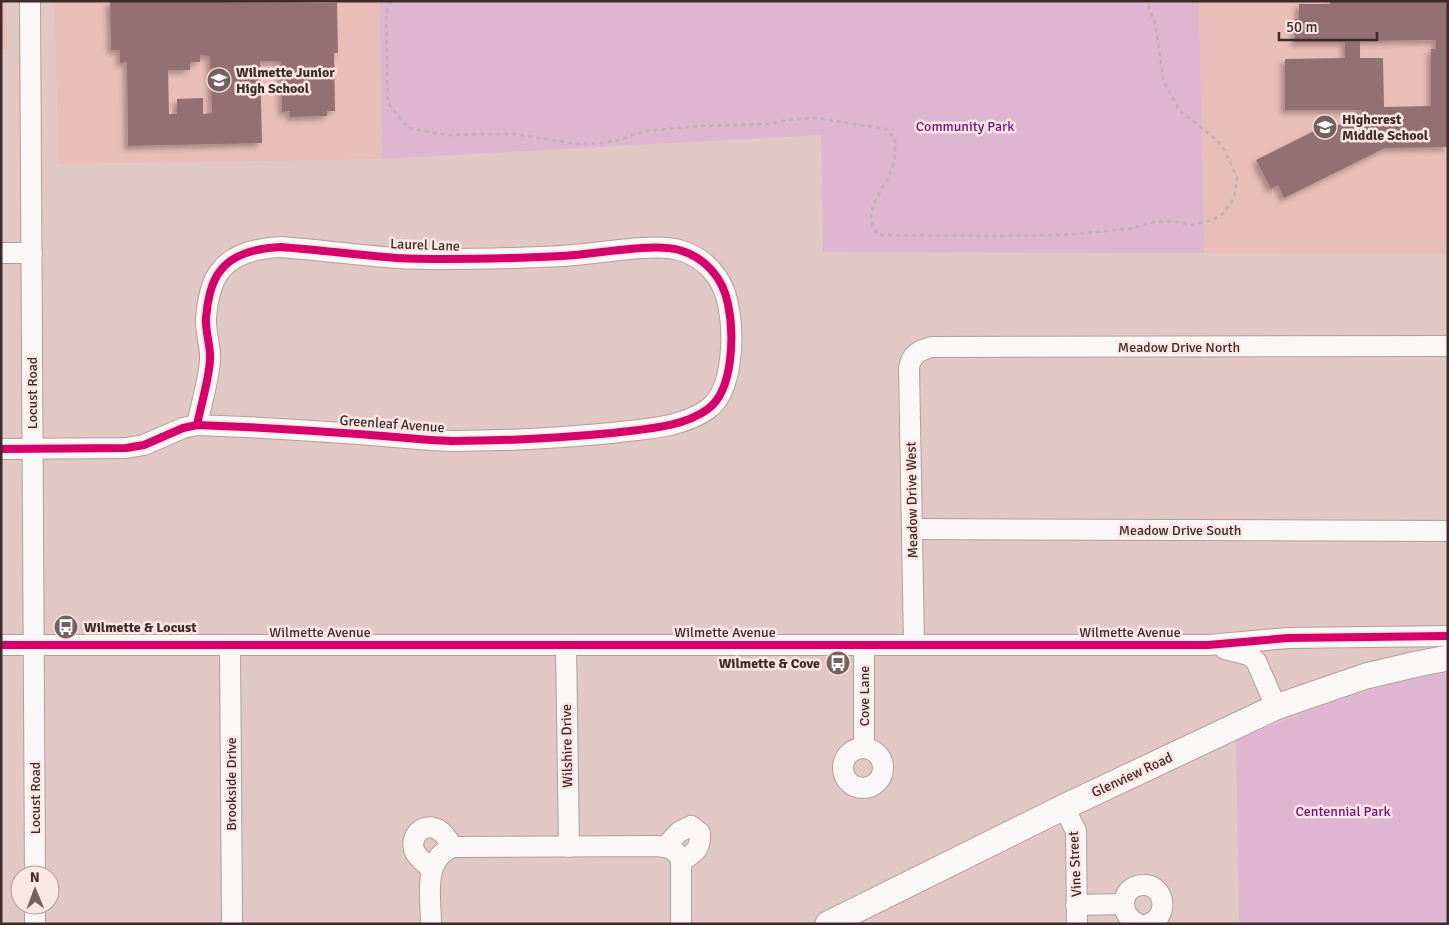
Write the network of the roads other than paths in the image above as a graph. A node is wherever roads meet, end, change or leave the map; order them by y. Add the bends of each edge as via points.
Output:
1 (30, 1) edge
2 (1, 253) edge
3 (32, 253) junction
4 (731, 341) joint
5 (1448, 346) edge
6 (913, 356) joint
7 (197, 424) junction
8 (1, 449) edge
9 (33, 449) junction
10 (912, 530) junction
11 (1448, 531) edge
12 (1448, 636) edge
13 (34, 644) junction
14 (1, 645) edge
15 (230, 645) junction
16 (566, 645) junction
17 (864, 645) junction
18 (914, 645) junction
19 (1208, 645) junction
20 (1448, 658) edge
21 (1276, 707) junction
22 (864, 747) dead end
23 (1064, 807) junction
24 (569, 846) junction
25 (452, 847) junction
26 (665, 847) junction
27 (681, 861) junction
28 (35, 865) edge
29 (431, 869) junction
30 (1124, 904) junction
31 (1077, 915) edge
32 (232, 924) edge
33 (431, 924) edge
34 (682, 924) edge
35 (828, 924) edge
36 (1138, 924) edge
37 (1148, 924) edge

1 - 3 street, Locust Road
2 - 3 street
3 - 9 street, Locust Road
4 - 7 street, Greenleaf Avenue via 723,388 710,408 693,418 645,429 549,438 451,441
4 - 7 street, Laurel Lane via 728,306 720,282 713,270 679,250 646,248 569,256 454,259 263,248 246,253 221,269 213,284 206,318 210,361
5 - 6 street, Meadow Drive North via 932,347
6 - 10 street, Meadow Drive West via 909,368
7 - 9 street, Greenleaf Avenue via 144,445 126,448
8 - 9 street, Greenleaf Avenue
9 - 13 street, Locust Road
10 - 11 street, Meadow Drive South
10 - 18 street, Meadow Drive West
12 - 19 street, Wilmette Avenue via 1288,638
13 - 14 street, Wilmette Avenue
13 - 15 street, Wilmette Avenue
13 - 28 street, Locust Road
15 - 16 street, Wilmette Avenue
15 - 32 street, Brookside Drive
16 - 17 street, Wilmette Avenue
16 - 24 street, Wilshire Drive
17 - 18 street, Wilmette Avenue
17 - 22 street, Cove Lane
18 - 19 street, Wilmette Avenue
19 - 21 street, Wilmette Avenue via 1243,653 1256,661
20 - 21 main road, Glenview Road via 1366,676
21 - 23 main road, Glenview Road
23 - 31 street, Vine Street via 1076,831
23 - 35 main road, Glenview Road
24 - 25 street
24 - 26 street
25 - 29 street via 438,856
25 - 29 street via 444,834 435,828 425,827 417,832 413,842 415,853
26 - 27 street via 678,854
26 - 27 street via 679,832 691,826 700,832 695,852
27 - 34 street
29 - 33 street
30 - 31 street
30 - 36 street via 1127,916
30 - 37 street via 1128,892 1139,886 1157,890 1163,907 1157,919

